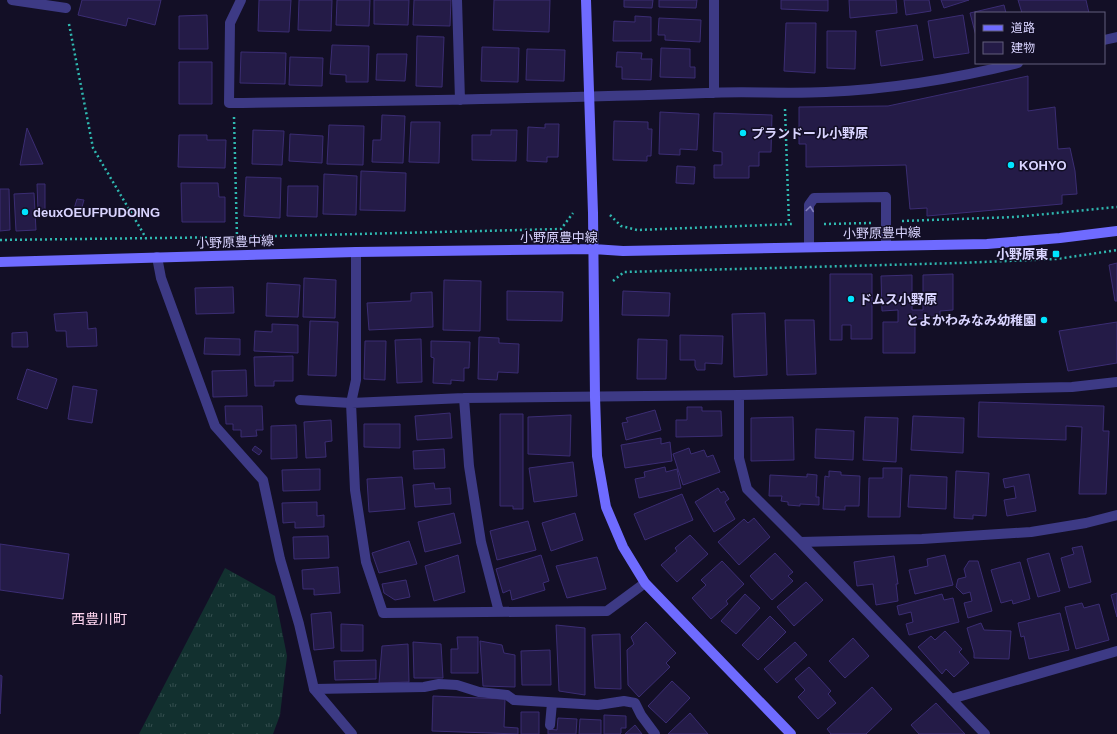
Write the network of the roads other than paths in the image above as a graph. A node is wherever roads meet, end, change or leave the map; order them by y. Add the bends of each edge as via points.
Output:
1 (12, 0) edge
2 (241, 0) edge
3 (457, 0) edge
4 (586, 0) edge
5 (714, 0) edge
6 (66, 8) road end
7 (1117, 37) edge
8 (1105, 40) edge
9 (1014, 64) edge
10 (714, 92) junction
11 (588, 98) junction
12 (460, 100) junction
13 (1117, 231) edge
14 (886, 246) junction
15 (809, 247) junction
16 (593, 249) junction
17 (356, 252) junction
18 (157, 258) junction
19 (0, 262) edge
20 (1117, 382) edge
21 (739, 395) junction
22 (595, 396) junction
23 (464, 398) junction
24 (300, 400) dead end
25 (351, 403) junction
26 (1117, 515) edge
27 (800, 542) junction
28 (645, 583) junction
29 (499, 612) junction
30 (1117, 651) edge
31 (314, 689) junction
32 (951, 699) junction
33 (552, 703) junction
34 (550, 725) dead end
35 (352, 734) edge
36 (655, 734) edge
37 (791, 734) edge
38 (985, 734) edge

1 - 6 street
2 - 12 street via 230,23 229,103
3 - 12 street
4 - 11 street
5 - 10 street
7 - 8 street
9 - 10 street via 962,77 901,87 785,94
10 - 11 street
11 - 12 street
11 - 16 street
13 - 14 street, 小野原豊中線 via 987,244
14 - 15 street, 小野原豊中線
15 -> 14 street via 809,205 814,198 886,197
15 - 16 street, 小野原豊中線 via 623,251
16 - 17 street, 小野原豊中線
16 - 22 street
17 - 18 street, 小野原豊中線
17 - 25 street via 356,380
18 - 19 street, 小野原豊中線
18 - 31 street via 161,278 215,426 263,480 280,559
20 - 21 street via 1072,387
21 - 22 street
21 - 27 street via 739,458 747,489
22 - 23 street
22 - 28 street via 597,456 606,507 622,548
23 - 25 street
23 - 29 street via 469,466 481,542
24 - 25 street
25 - 29 street via 355,490 366,562 383,613
26 - 27 street via 1031,532 922,539
27 - 32 street
28 - 29 street via 607,611
28 - 37 street
30 - 32 street
31 - 33 street via 457,685 479,692 508,695 514,700
31 - 35 street
32 - 38 street
33 - 34 street
33 - 36 street via 635,703

